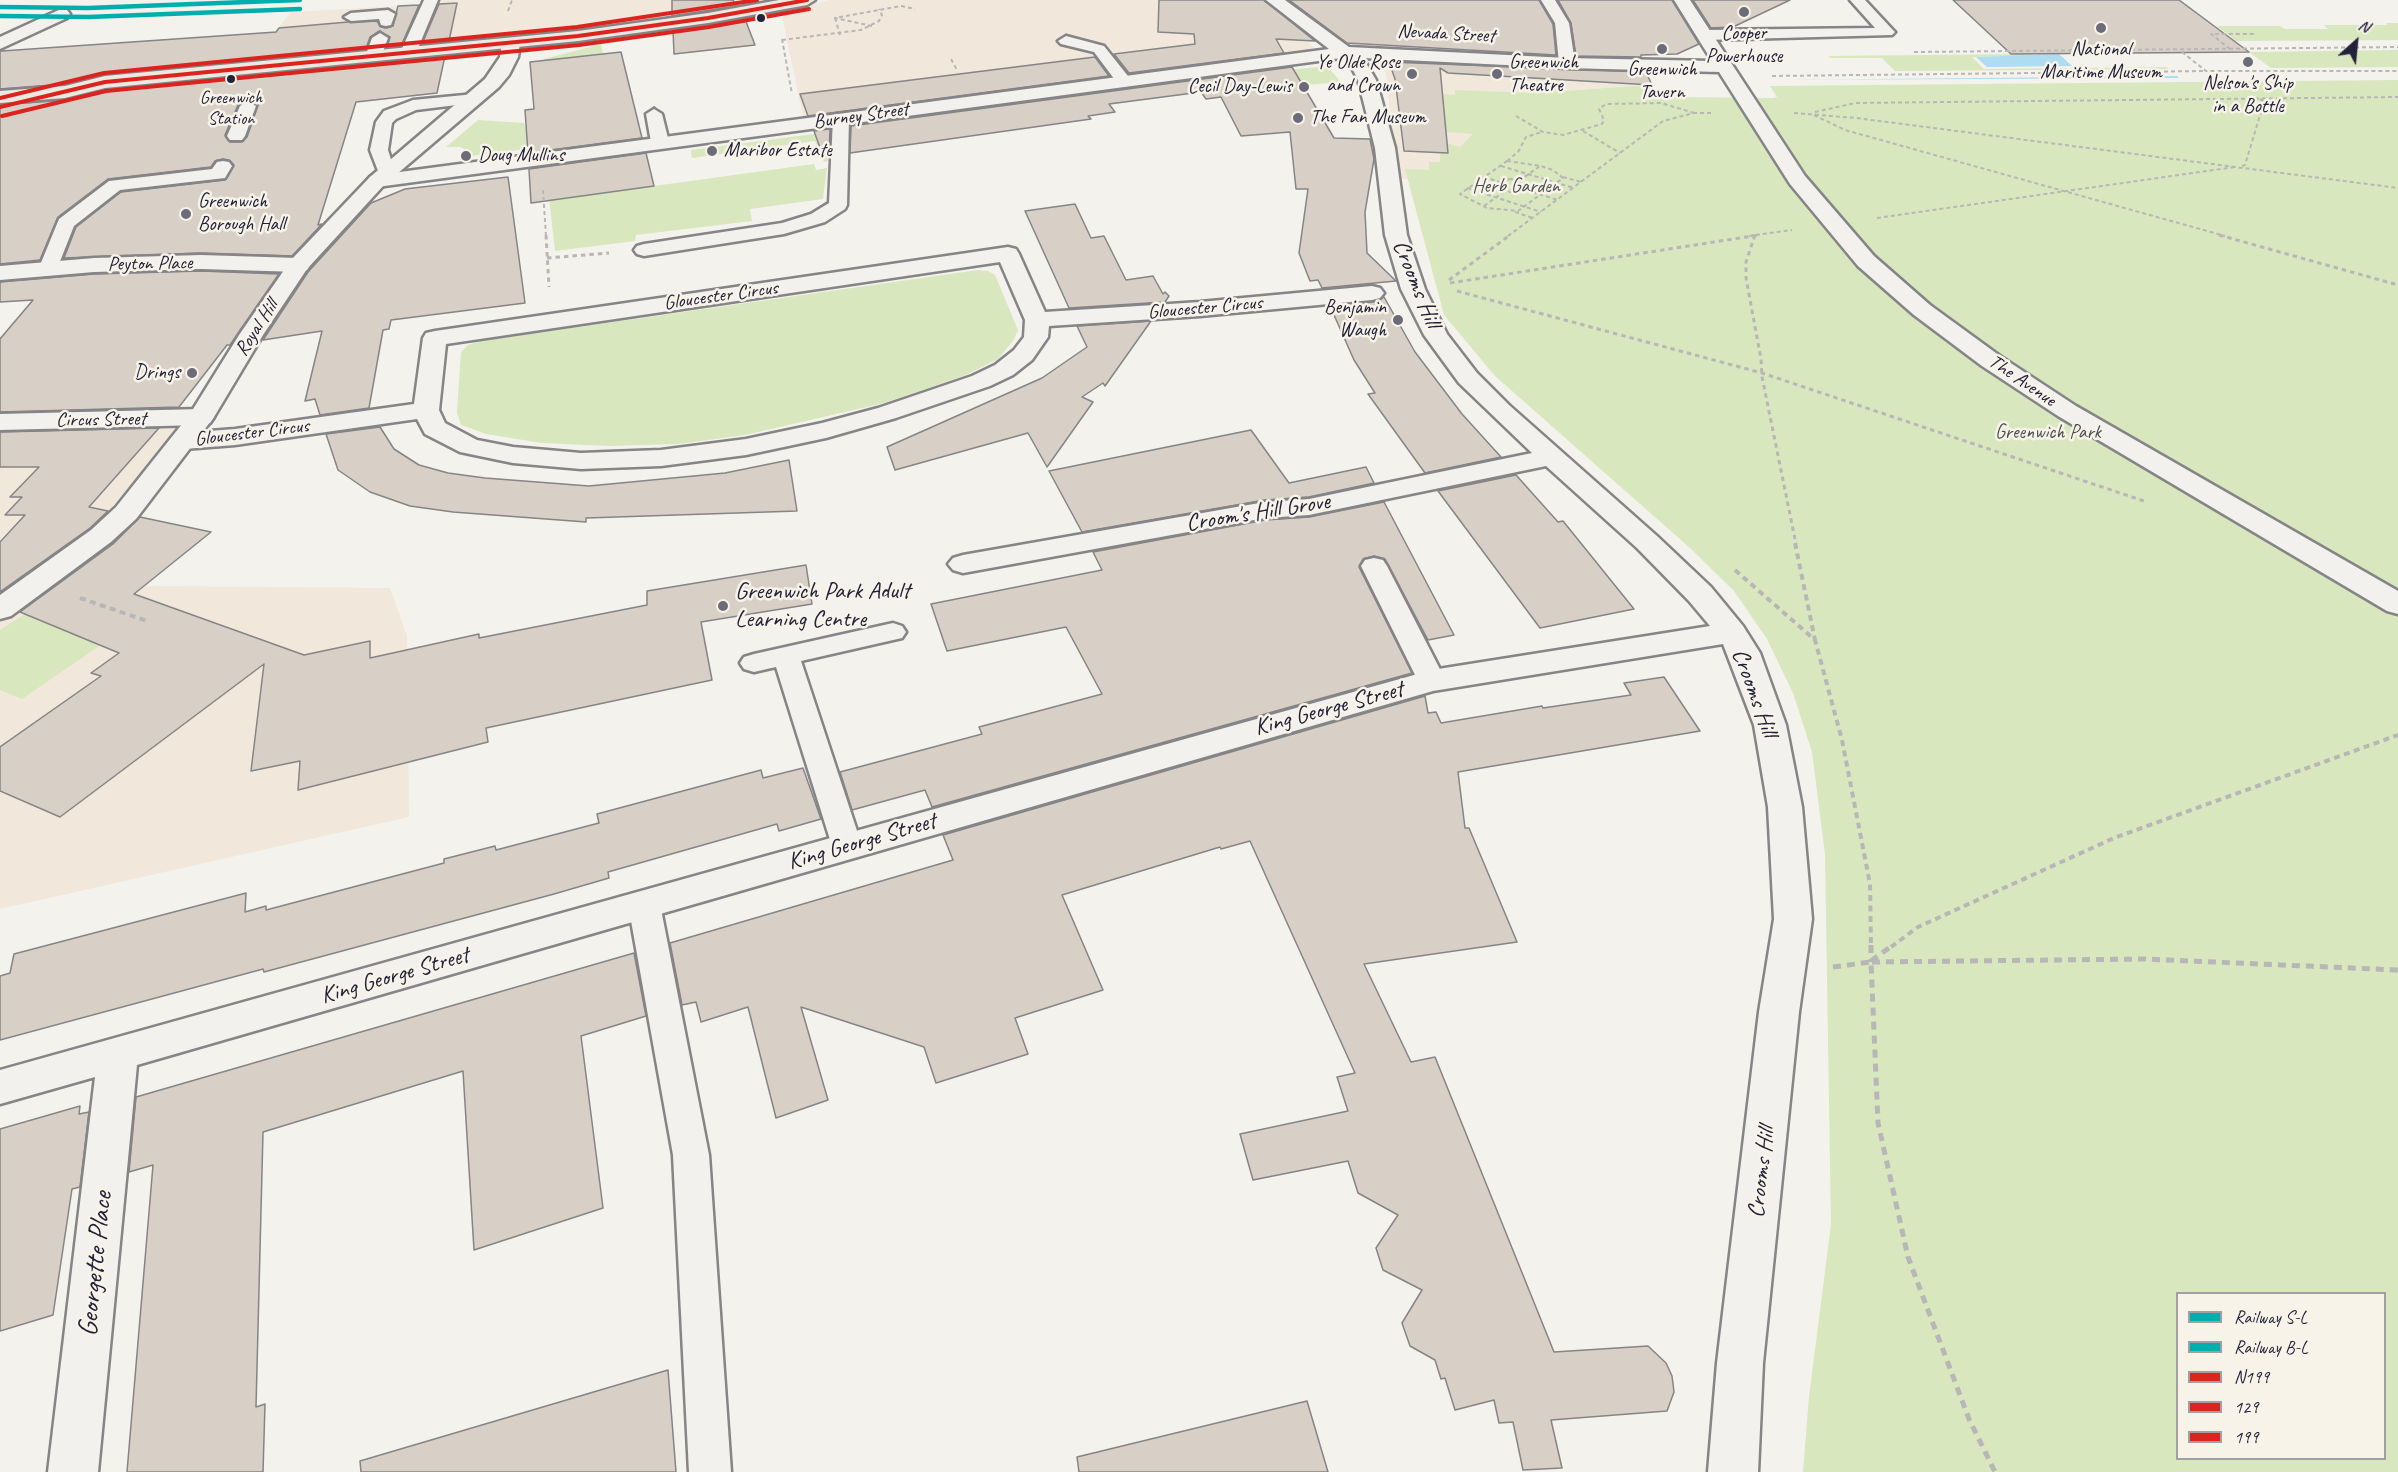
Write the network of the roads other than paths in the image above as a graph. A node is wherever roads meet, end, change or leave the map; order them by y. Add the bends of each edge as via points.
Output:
1 (431, 0) edge
2 (807, 0) edge
3 (1274, 0) edge
4 (1548, 0) edge
5 (1683, 0) edge
6 (1857, 0) edge
7 (61, 14) dead end
8 (351, 17) dead end
9 (386, 22) dead end
10 (1705, 35) junction
11 (380, 38) dead end
12 (1072, 42) dead end
13 (511, 43) junction
14 (0, 44) edge
15 (1345, 52) junction
16 (408, 53) junction
17 (373, 57) junction
18 (1567, 63) junction
19 (1725, 67) junction
20 (1124, 81) junction
21 (105, 82) junction
22 (0, 84) edge
23 (65, 92) junction
24 (0, 97) edge
25 (475, 99) junction
26 (248, 106) dead end
27 (0, 108) edge
28 (654, 114) dead end
29 (841, 118) junction
30 (236, 136) dead end
31 (660, 142) junction
32 (223, 166) dead end
33 (382, 177) junction
34 (644, 250) road end
35 (299, 265) junction
36 (48, 270) junction
37 (0, 273) edge
38 (1372, 293) dead end
39 (1037, 320) junction
40 (426, 410) junction
41 (201, 417) junction
42 (0, 422) edge
43 (184, 441) junction
44 (1551, 457) junction
45 (963, 564) dead end
46 (1374, 566) dead end
47 (4, 601) edge
48 (2398, 604) edge
49 (893, 632) dead end
50 (1732, 633) junction
51 (786, 656) junction
52 (754, 663) dead end
53 (1432, 681) junction
54 (847, 846) junction
55 (644, 904) junction
56 (118, 1055) junction
57 (0, 1087) edge
58 (73, 1472) edge
59 (710, 1472) edge
60 (1733, 1472) edge

1 - 16 lane
2 - 13 main road via 698,19
3 - 15 street, Crooms Hill
4 - 18 lane via 1562,23
5 - 10 street, The Avenue
6 - 10 lane via 1887,32
7 - 14 street
8 - 9 lane via 388,14
10 - 19 street, The Avenue
11 - 17 lane
12 - 20 lane via 1099,49
13 - 16 main road
13 - 25 street, Royal Hill via 502,71
15 - 18 street, Nevada Street
15 - 20 street, Burney Street
15 - 44 street, Crooms Hill via 1360,65 1367,80 1384,148 1396,235 1413,289 1436,335 1468,378
16 - 17 main road
17 - 21 main road
18 - 19 street, Nevada Street
19 - 48 street, The Avenue via 1797,180 1832,224 1866,261 1922,310 2067,411
20 - 29 street, Burney Street
21 - 22 main road
21 - 23 main road
23 - 24 main road
23 - 27 main road
25 - 33 street, Royal Hill
25 - 33 lane via 413,105 390,115 384,122 379,150
26 - 30 lane
28 - 31 lane
29 - 31 street, Burney Street
29 - 34 lane via 838,205 818,218 784,228
31 - 33 street, Burney Street
32 - 36 lane via 219,174 115,185 66,223
33 - 35 street, Royal Hill
35 - 36 street, Peyton Place via 189,263
35 - 41 street, Royal Hill
36 - 37 street, Peyton Place
38 - 39 street, Gloucester Circus
39 - 40 street via 1036,337 1023,355 981,381 887,413 746,447 661,458 592,460 513,455 469,446 434,428
39 - 40 street, Gloucester Circus via 1008,254 435,338
40 - 43 street, Gloucester Circus
41 - 42 street, Circus Street
41 - 43 street, Royal Hill
43 - 47 street, Royal Hill via 126,513 101,536
44 - 45 street, Croom's Hill Grove via 1309,507 1265,510
44 - 50 street, Crooms Hill via 1647,542 1700,594
46 - 53 lane
49 - 51 lane
50 - 53 street, King George Street
50 - 60 street, Crooms Hill via 1744,653 1770,725 1785,807 1793,919 1740,1363
51 - 52 lane
51 - 54 lane
53 - 54 street, King George Street
54 - 55 street, King George Street
55 - 56 street, King George Street
55 - 59 lane via 691,1155
56 - 57 street, King George Street
56 - 58 street, Georgette Place

